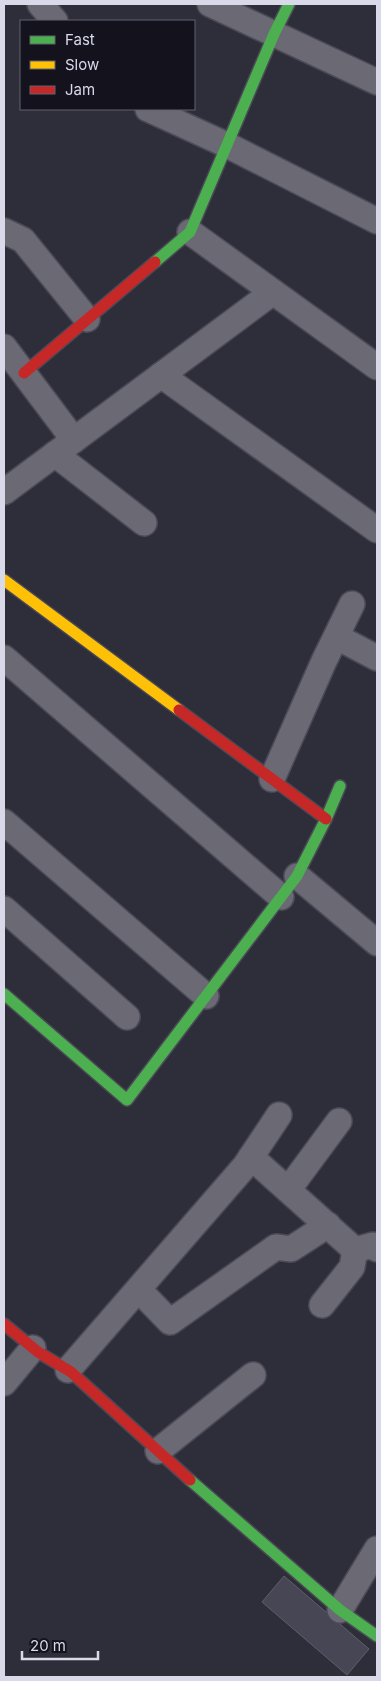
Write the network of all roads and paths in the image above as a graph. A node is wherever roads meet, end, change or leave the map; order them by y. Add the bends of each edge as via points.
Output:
1 (40, 4) edge
2 (210, 4) edge
3 (289, 4) edge
4 (54, 20) edge
5 (274, 34) junction
6 (377, 82) edge
7 (150, 110) edge
8 (227, 144) junction
9 (377, 221) edge
10 (4, 231) edge
11 (190, 232) junction
12 (273, 292) junction
13 (87, 319) junction
14 (4, 347) edge
15 (377, 367) edge
16 (24, 373) junction
17 (161, 375) junction
18 (64, 447) junction
19 (4, 492) edge
20 (144, 523) dead end
21 (377, 530) edge
22 (4, 580) edge
23 (352, 604) dead end
24 (337, 637) junction
25 (4, 658) edge
26 (377, 658) edge
27 (272, 779) junction
28 (340, 786) dead end
29 (326, 818) junction
30 (4, 822) edge
31 (297, 876) junction
32 (281, 897) junction
33 (4, 909) edge
34 (377, 943) edge
35 (4, 996) edge
36 (206, 996) junction
37 (127, 1016) dead end
38 (279, 1115) dead end
39 (339, 1121) dead end
40 (251, 1157) junction
41 (288, 1190) junction
42 (328, 1225) junction
43 (366, 1250) edge
44 (138, 1290) junction
45 (322, 1305) dead end
46 (4, 1324) edge
47 (33, 1348) junction
48 (68, 1370) junction
49 (253, 1375) dead end
50 (4, 1383) edge
51 (158, 1451) junction
52 (377, 1549) edge
53 (340, 1610) junction
54 (377, 1636) edge

1 - 4 street
2 - 5 street
3 - 5 street
5 - 6 street
5 - 8 street
7 - 8 street
8 - 9 street
8 - 11 street
10 - 13 street via 22,240
11 - 12 street
11 - 13 street
12 - 15 street
12 - 17 street
13 - 16 street
14 - 16 street
16 - 18 street
17 - 18 street
17 - 21 street
18 - 19 street
18 - 20 street
22 - 27 street
23 - 24 street
24 - 26 street
24 - 27 street
25 - 32 street
27 - 29 street
28 - 29 street
29 - 31 street
30 - 36 street
31 - 32 street
31 - 34 street
32 - 36 street
33 - 37 street
35 - 36 street via 127,1100
38 - 40 street
39 - 41 street
40 - 41 street
40 - 44 street
41 - 42 street
42 - 43 street
42 - 44 street via 291,1249 276,1247 170,1322
43 - 45 street
44 - 48 street
46 - 47 street
47 - 48 street
47 - 50 street
48 - 51 street
49 - 51 street
51 - 53 street
52 - 53 street
53 - 54 street

